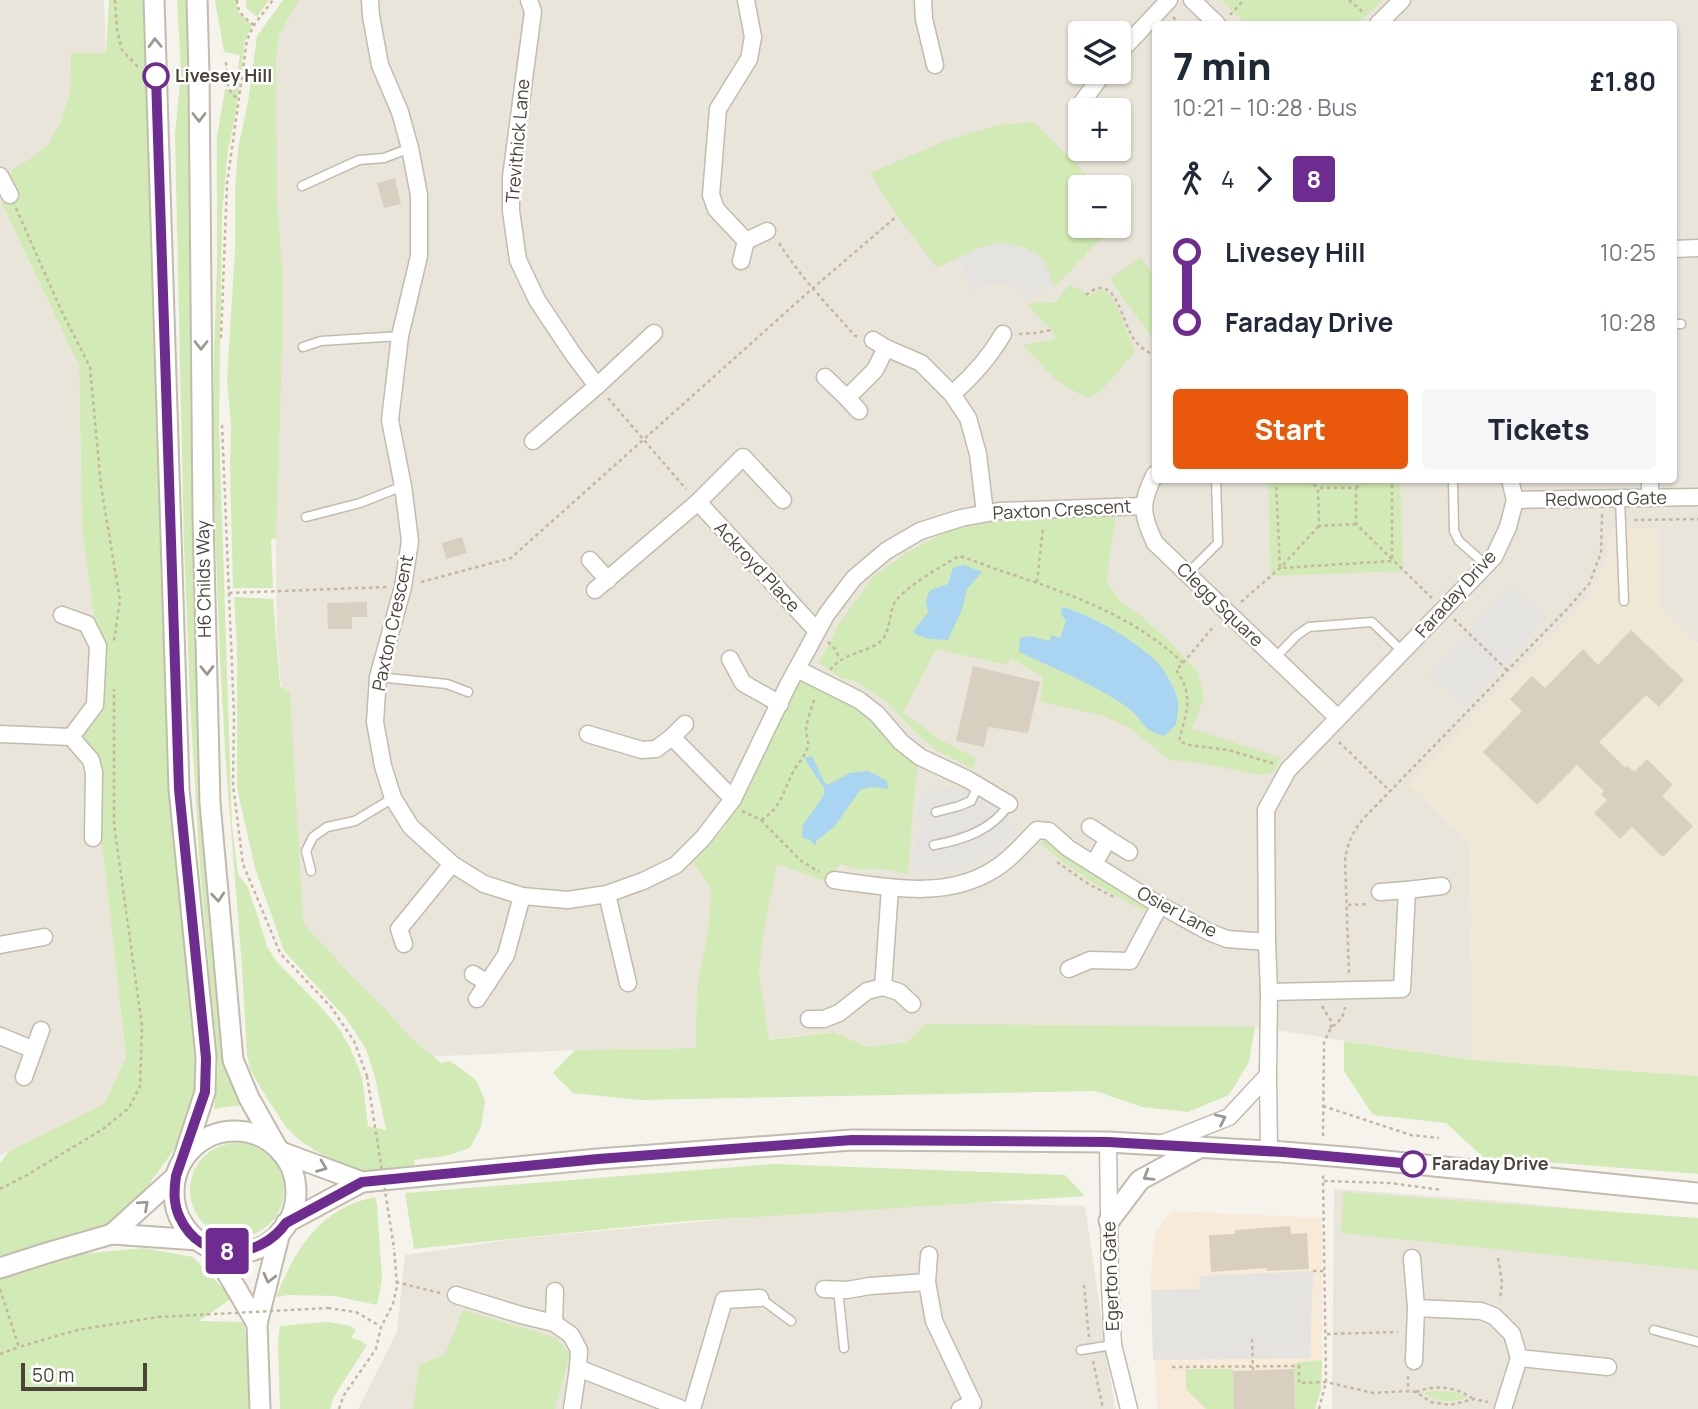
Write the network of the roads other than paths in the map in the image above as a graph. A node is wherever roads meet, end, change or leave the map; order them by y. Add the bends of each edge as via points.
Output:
1 (154, 0) edge
2 (197, 0) edge
3 (370, 0) edge
4 (529, 0) edge
5 (746, 0) edge
6 (923, 0) edge
7 (1169, 0) edge
8 (1192, 0) edge
9 (1402, 0) edge
10 (1221, 21) edge
11 (1374, 21) edge
12 (1131, 40) edge
13 (935, 65) dead end
14 (410, 148) junction
15 (0, 176) edge
16 (302, 186) dead end
17 (10, 195) dead end
18 (767, 231) road end
19 (746, 241) junction
20 (1698, 248) edge
21 (1677, 249) edge
22 (741, 261) dead end
23 (654, 333) dead end
24 (1003, 334) road end
25 (400, 336) junction
26 (303, 347) dead end
27 (825, 377) dead end
28 (597, 386) junction
29 (952, 394) junction
30 (847, 398) junction
31 (859, 411) dead end
32 (533, 441) dead end
33 (1152, 480) edge
34 (1216, 483) edge
35 (1453, 483) edge
36 (1511, 483) edge
37 (1650, 483) edge
38 (403, 486) junction
39 (1698, 497) edge
40 (1650, 498) junction
41 (1620, 499) junction
42 (783, 500) dead end
43 (1515, 500) junction
44 (698, 502) junction
45 (1143, 506) junction
46 (985, 513) junction
47 (306, 517) dead end
48 (590, 559) dead end
49 (1486, 565) junction
50 (1188, 574) junction
51 (1623, 601) dead end
52 (62, 615) dead end
53 (817, 631) junction
54 (1402, 652) junction
55 (1275, 658) junction
56 (730, 659) dead end
57 (797, 669) junction
58 (378, 677) junction
59 (468, 692) dead end
60 (780, 704) junction
61 (1338, 718) junction
62 (685, 724) dead end
63 (0, 734) edge
64 (588, 734) dead end
65 (71, 737) junction
66 (672, 737) junction
67 (978, 786) junction
68 (393, 798) junction
69 (733, 799) junction
70 (1009, 804) joint
71 (936, 812) dead end
72 (1090, 827) dead end
73 (93, 838) dead end
74 (1108, 839) junction
75 (934, 845) dead end
76 (1129, 852) dead end
77 (452, 864) junction
78 (1094, 864) junction
79 (310, 871) dead end
80 (834, 880) road end
81 (1442, 886) dead end
82 (890, 888) junction
83 (1407, 890) junction
84 (1380, 892) dead end
85 (607, 894) junction
86 (522, 895) junction
87 (1160, 905) junction
88 (396, 932) dead end
89 (44, 937) dead end
90 (1267, 942) junction
91 (0, 945) edge
92 (1069, 969) dead end
93 (473, 974) dead end
94 (488, 983) junction
95 (628, 983) dead end
96 (883, 987) junction
97 (1269, 992) junction
98 (477, 999) dead end
99 (912, 1004) dead end
100 (809, 1019) dead end
101 (41, 1030) dead end
102 (0, 1036) edge
103 (34, 1050) junction
104 (1268, 1076) junction
105 (24, 1077) dead end
106 (1108, 1142) junction
107 (1161, 1144) junction
108 (1202, 1146) junction
109 (278, 1149) junction
110 (1276, 1151) junction
111 (179, 1168) junction
112 (362, 1182) junction
113 (1698, 1193) edge
114 (1109, 1222) junction
115 (283, 1228) junction
116 (112, 1234) junction
117 (205, 1244) junction
118 (929, 1255) dead end
119 (1412, 1258) dead end
120 (0, 1269) edge
121 (927, 1282) junction
122 (831, 1289) joint
123 (555, 1291) dead end
124 (456, 1294) road end
125 (760, 1297) joint
126 (707, 1300) dead end
127 (724, 1300) junction
128 (1416, 1308) junction
129 (791, 1321) dead end
130 (554, 1323) junction
131 (257, 1324) junction
132 (1654, 1330) dead end
133 (1698, 1342) edge
134 (1113, 1345) junction
135 (844, 1348) dead end
136 (1081, 1350) dead end
137 (1519, 1358) junction
138 (1414, 1361) dead end
139 (1608, 1367) dead end
140 (578, 1368) junction
141 (973, 1403) edge
142 (1504, 1407) edge
143 (260, 1409) edge
144 (572, 1409) edge
145 (682, 1409) edge
146 (692, 1409) edge
147 (1129, 1409) edge

111 -> 1 street, H6 Childs Way via 205,1092 206,1058 179,789
2 -> 109 street, H6 Childs Way via 210,803 233,1060
3 - 14 street, Paxton Crescent via 380,65
4 - 28 street, Trevithick Lane via 533,12 511,177 519,260 537,300
5 - 19 street via 753,37 749,59 718,109 711,195 716,209
6 - 13 street
7 - 12 street
8 - 10 street
9 - 11 street
14 - 16 lane via 384,158 359,160
14 - 25 street, Paxton Crescent via 419,195 419,256
15 - 17 street
18 - 19 street
19 - 22 street
20 - 21 street
23 - 28 street
24 - 29 street via 976,373
25 - 26 lane via 321,341
25 - 38 street, Paxton Crescent via 390,420
27 - 30 street
28 - 32 street
29 - 30 street via 921,363 880,344 875,370
29 - 46 street via 968,418 978,454
30 - 31 street
33 - 45 street
34 - 50 lane via 1218,543
35 - 49 lane via 1454,531
36 - 43 street
37 - 40 street
38 - 47 lane
38 - 58 street, Paxton Crescent via 410,541 403,587
39 - 40 street, Redwood Gate
40 - 41 street, Redwood Gate
41 - 43 street, Redwood Gate
41 - 51 lane
42 - 44 street via 743,457
43 - 49 street, Faraday Drive via 1508,527
44 - 48 street via 602,585
44 - 53 street, Ackroyd Place
45 - 46 street, Paxton Crescent
45 - 50 street, Clegg Square via 1155,543
46 - 53 street, Paxton Crescent via 920,531 886,551 854,578
49 - 54 street, Faraday Drive
50 - 55 street, Clegg Square
52 - 65 street via 88,624 98,646 95,705
53 - 57 street, Paxton Crescent
54 - 55 lane via 1372,622 1309,627
54 - 61 street, Faraday Drive
55 - 61 street, Clegg Square
56 - 60 street via 743,683
57 - 60 street, Paxton Crescent
57 - 67 street via 859,700 920,757
58 - 59 lane via 447,684
58 - 68 street, Paxton Crescent via 375,722
60 - 69 street, Paxton Crescent
61 - 90 street, Faraday Drive via 1288,769 1266,810
62 - 66 street
63 - 65 street
64 - 66 street via 642,750 656,749
65 - 73 street via 91,761 94,772
66 - 69 street
67 - 70 street
67 - 71 lane via 971,801
68 - 77 street, Paxton Crescent via 411,827
68 - 79 lane via 355,821 327,827 313,837 306,851
69 - 85 street, Paxton Crescent via 676,865
70 - 75 lane via 975,834
72 - 74 street
74 - 76 street
74 - 78 street
77 - 86 street, Paxton Crescent via 484,884
77 - 88 street
78 - 82 street, Osier Lane via 1049,831 1037,830 993,870 971,881 944,888
78 - 87 street, Osier Lane
80 - 82 street, Osier Lane
81 - 83 street
82 - 96 street
83 - 84 street
83 - 97 street via 1402,989
85 - 86 street, Paxton Crescent via 568,900
85 - 95 street via 616,968
86 - 94 street via 506,955
87 - 90 street, Osier Lane via 1227,939
87 - 92 street via 1135,967 1090,960
89 - 91 street
90 - 97 street, Faraday Drive
93 - 94 street
94 - 98 street
96 - 99 street via 899,992
96 - 100 street via 866,991 839,1013
97 - 104 street, Faraday Drive
101 - 103 street
102 - 103 street
103 - 105 street
107 -> 104 street via 1229,1117
104 - 110 street, Faraday Drive
106 - 107 street
106 - 112 street via 852,1140
106 - 114 street, Egerton Gate
107 - 108 street
108 - 110 street
108 -> 114 street via 1140,1180
109 - 111 street via 261,1136 226,1131 194,1146
109 -> 112 street
109 - 115 street via 291,1168 296,1187 294,1206
110 - 113 street, bridge
116 -> 111 street
111 - 117 street via 175,1204 187,1230
112 - 115 street
114 - 134 street, Egerton Gate
115 - 117 street via 266,1244 249,1251 231,1252
115 -> 131 street
116 - 117 street
116 - 120 street
117 - 131 street
118 - 121 street
119 - 128 street
121 - 122 street
121 - 141 street via 934,1321
122 - 135 lane
123 - 130 street
124 - 130 street
125 - 127 street
125 - 129 lane
126 - 127 street
127 - 146 street
128 - 137 street via 1482,1311 1494,1316 1512,1334
128 - 138 street
130 - 140 street via 571,1335 579,1350
131 - 143 street
132 - 133 lane
134 - 136 lane
134 - 147 street, Egerton Gate
137 - 139 street
137 - 142 street
140 - 144 street
140 - 145 street

